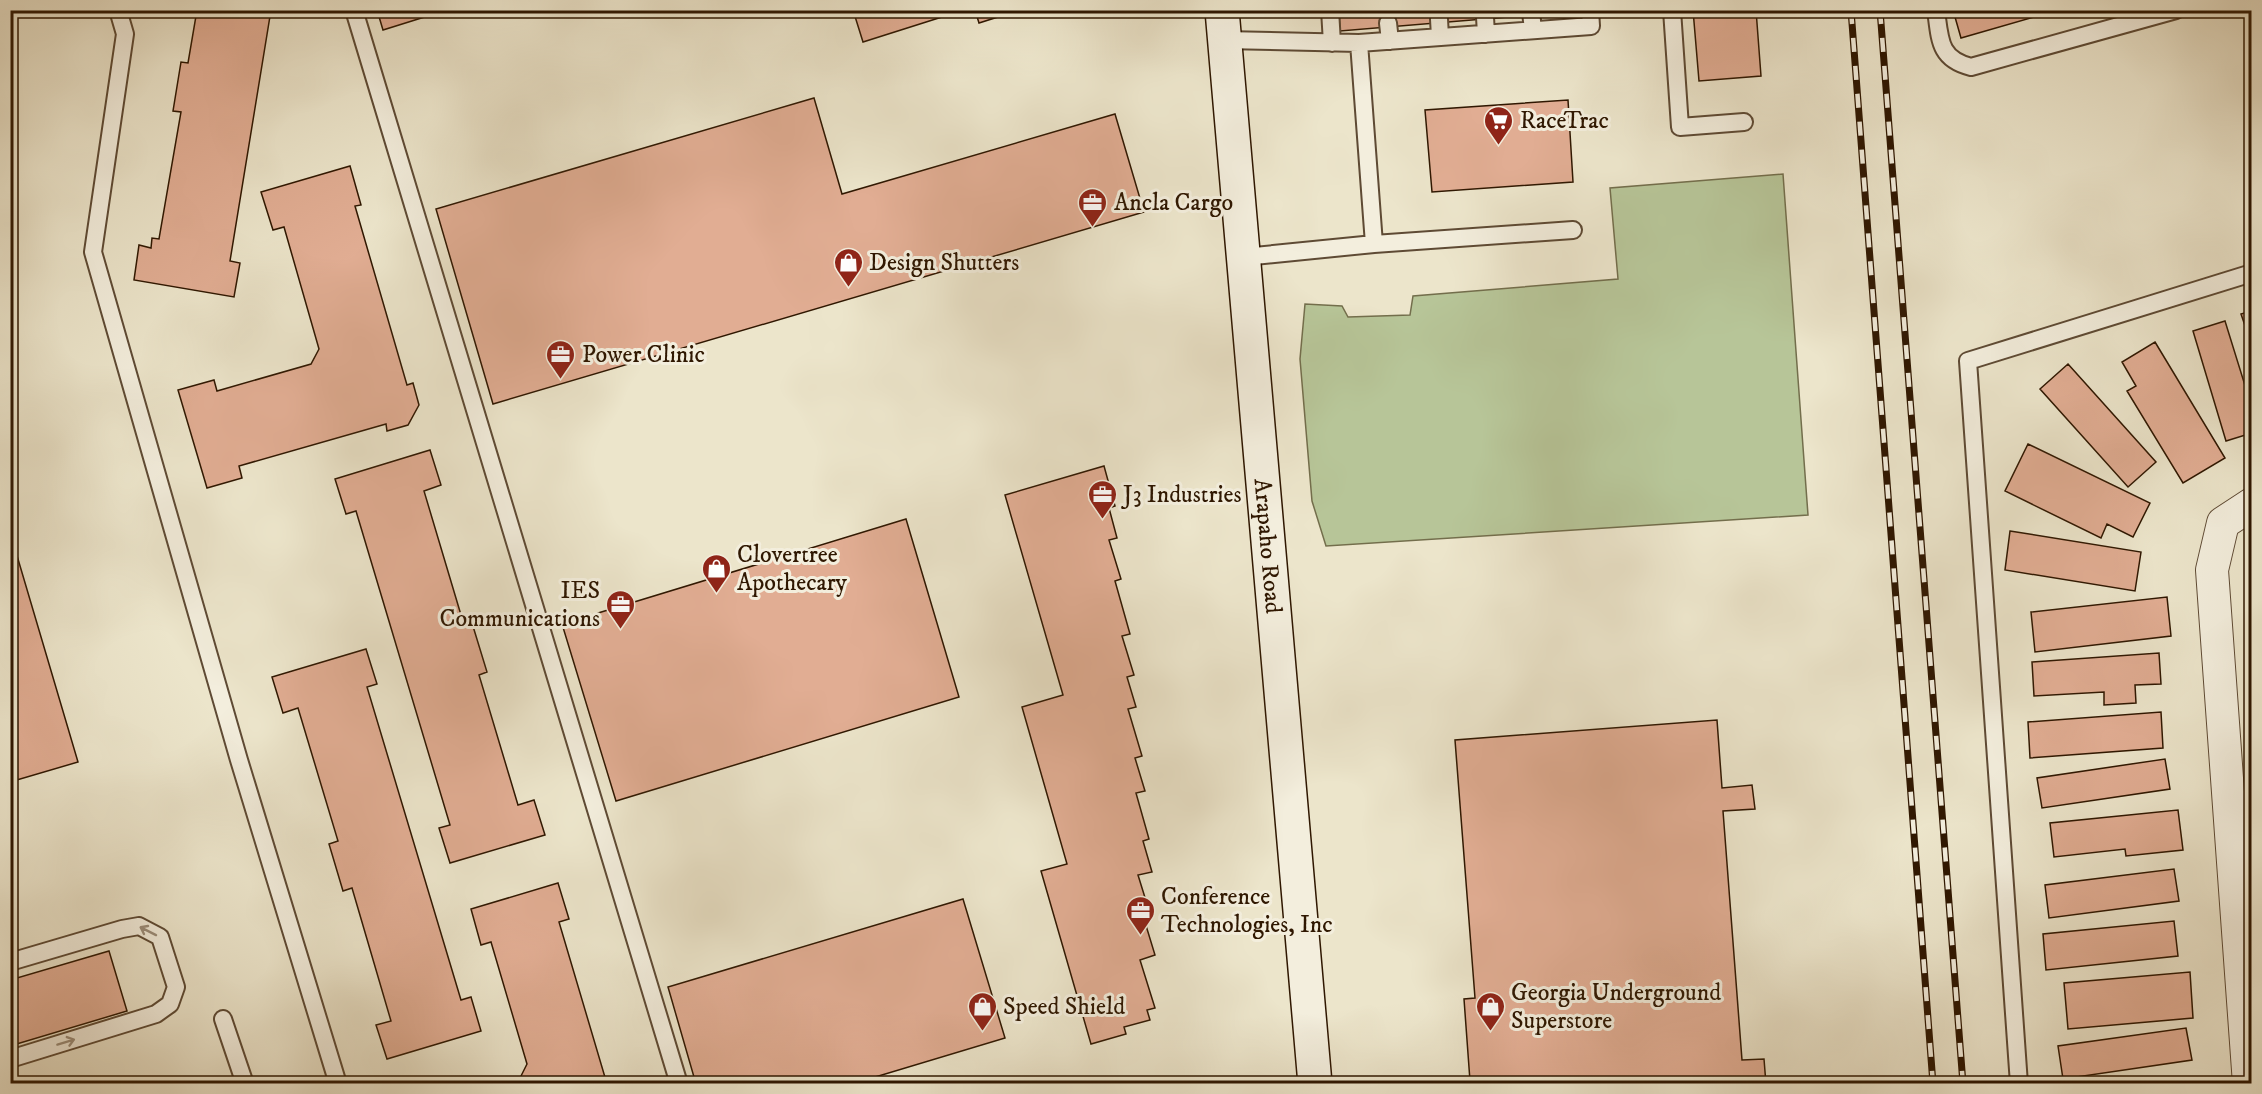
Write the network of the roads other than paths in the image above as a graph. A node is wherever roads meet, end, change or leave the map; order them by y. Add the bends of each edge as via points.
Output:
1 (118, 10) edge
2 (354, 10) edge
3 (1330, 10) edge
4 (1590, 10) edge
5 (1672, 10) edge
6 (1936, 10) edge
7 (1531, 12) dead end
8 (2169, 12) edge
9 (1485, 17) dead end
10 (1439, 19) dead end
11 (1388, 22) dead end
12 (1223, 25) edge
13 (1533, 30) junction
14 (1486, 34) junction
15 (1440, 37) junction
16 (1390, 41) junction
17 (1332, 43) junction
18 (1359, 43) junction
19 (1744, 122) dead end
20 (1573, 230) dead end
21 (1374, 244) junction
22 (1244, 257) junction
23 (2252, 273) edge
24 (2252, 504) edge
25 (10, 962) edge
26 (223, 1018) dead end
27 (10, 1059) edge
28 (244, 1083) edge
29 (338, 1083) edge
30 (679, 1083) edge
31 (1315, 1083) edge
32 (2019, 1083) edge
33 (2249, 1083) edge

1 - 29 lane via 125,34 93,252 239,760
2 - 30 lane
3 - 17 lane
4 - 13 lane via 1591,26
5 - 19 lane via 1680,128
6 - 8 lane via 1941,46 1954,63 1971,67
7 - 13 lane
9 - 14 lane
10 - 15 lane
11 - 16 lane
12 - 17 lane
12 - 22 main road, Arapaho Road
13 - 14 lane
14 - 15 lane
15 - 16 lane
16 - 18 lane
17 - 18 lane
18 - 21 lane
20 - 21 lane
21 - 22 lane
22 - 31 main road, Arapaho Road
23 - 32 lane via 1968,361
24 - 33 street via 2223,523 2212,570
27 -> 25 lane via 156,1014 170,1005 176,987 160,937 139,926
26 - 28 lane

